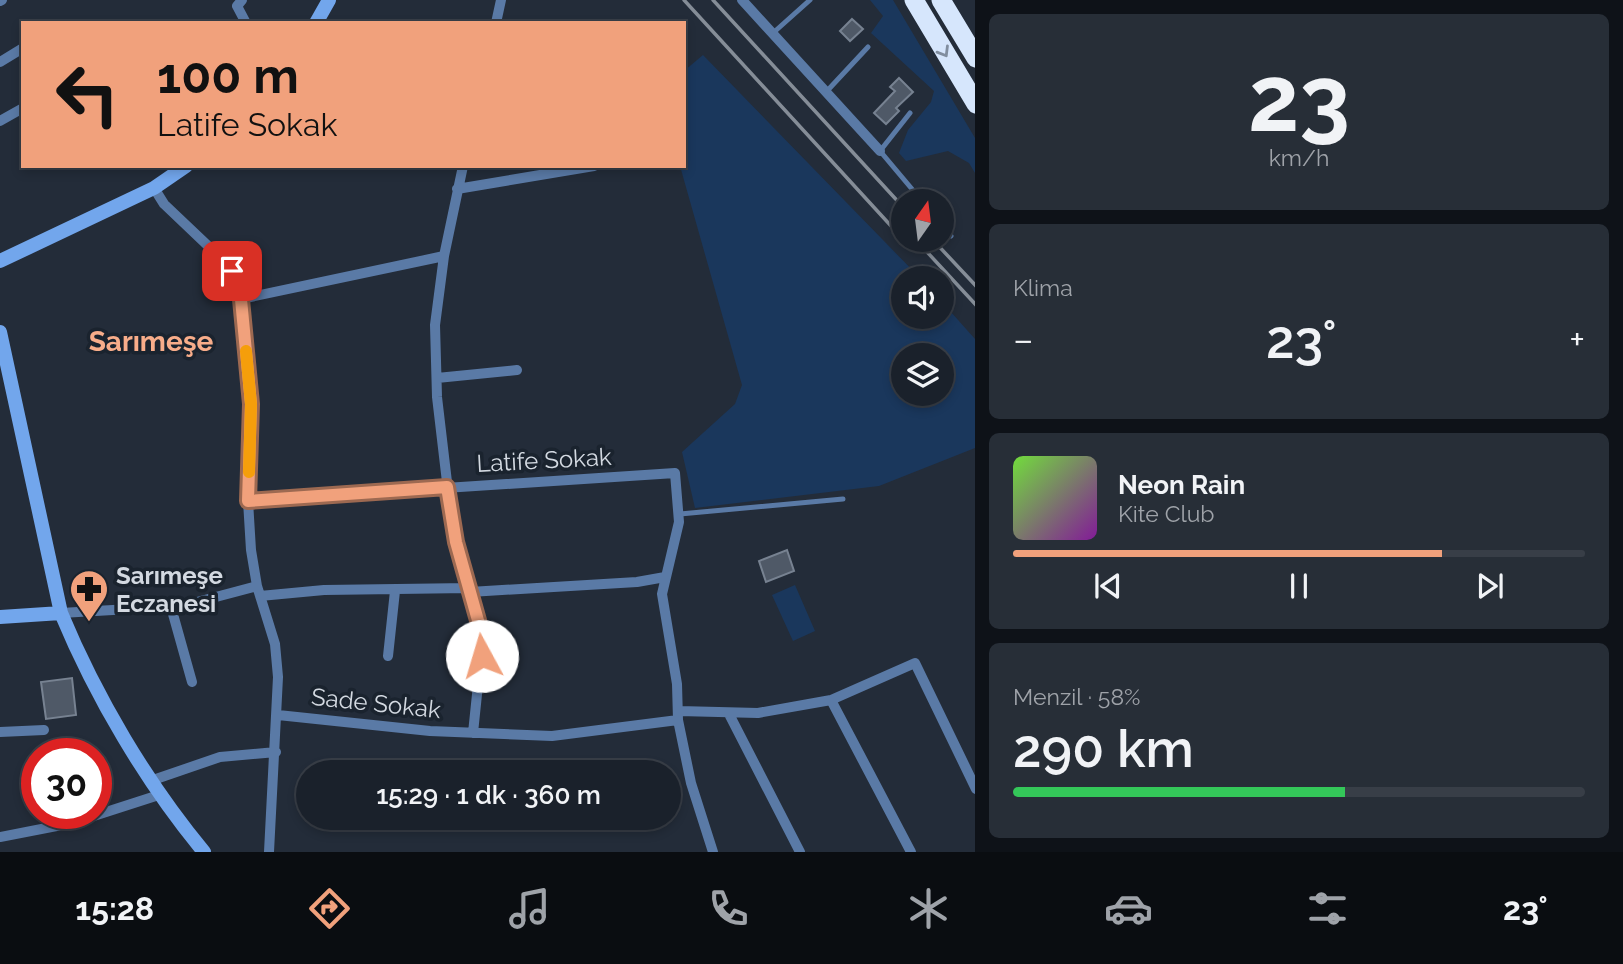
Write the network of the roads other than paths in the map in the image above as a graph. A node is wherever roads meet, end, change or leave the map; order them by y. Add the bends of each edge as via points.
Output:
1 (242, 0) edge
2 (329, 0) edge
3 (501, 0) edge
4 (742, 0) edge
5 (810, 0) edge
6 (914, 0) edge
7 (941, 0) edge
8 (245, 21) edge
9 (317, 21) edge
10 (496, 21) edge
11 (771, 35) junction
12 (867, 47) dead end
13 (21, 49) edge
14 (975, 58) edge
15 (0, 62) edge
16 (826, 91) junction
17 (975, 104) edge
18 (21, 109) edge
19 (910, 113) dead end
20 (0, 121) edge
21 (880, 151) junction
22 (183, 168) edge
23 (462, 168) edge
24 (582, 168) edge
25 (153, 188) junction
26 (457, 189) junction
27 (912, 189) edge
28 (444, 256) junction
29 (0, 261) edge
30 (242, 299) junction
31 (0, 332) edge
32 (517, 370) dead end
33 (437, 378) junction
34 (447, 487) junction
35 (843, 499) dead end
36 (248, 501) junction
37 (680, 514) junction
38 (665, 577) junction
39 (469, 590) junction
40 (258, 591) junction
41 (395, 591) junction
42 (171, 607) junction
43 (61, 613) junction
44 (0, 617) edge
45 (388, 656) dead end
46 (192, 682) dead end
47 (831, 700) junction
48 (729, 714) junction
49 (278, 715) junction
50 (679, 716) junction
51 (44, 730) dead end
52 (0, 732) edge
53 (473, 733) junction
54 (276, 752) junction
55 (153, 780) junction
56 (975, 789) edge
57 (162, 794) junction
58 (0, 837) edge
59 (204, 852) edge
60 (269, 852) edge
61 (713, 852) edge
62 (800, 852) edge
63 (911, 852) edge

1 - 8 street via 237,6
2 - 9 street
3 - 10 street
4 - 11 street
5 - 11 lane
6 -> 17 highway
7 - 14 highway
11 - 16 street
12 - 16 lane
13 - 15 street
16 - 21 street
18 - 20 street
19 - 21 lane
21 - 27 lane
22 - 25 street
23 - 26 street
24 - 26 street
25 - 29 street
25 - 30 street via 173,214 225,262
26 - 28 street
28 - 30 street
28 - 33 street via 436,314
30 - 36 street via 251,404
31 - 43 street
32 - 33 street
33 - 34 street
34 - 36 street, Latife Sokak
34 - 37 street, Latife Sokak via 675,473
34 - 39 street
35 - 37 lane
36 - 40 street
37 - 38 street
38 - 39 street
38 - 50 street via 664,609
39 - 41 street
39 - 53 street via 482,646
40 - 41 street
40 - 42 street
40 - 49 street via 275,644
41 - 45 street
42 - 43 street
42 - 46 street
43 - 44 street
43 - 55 street via 84,664
47 - 48 street, Sade Sokak via 784,710
47 - 56 street, Sade Sokak via 915,663
47 - 63 street
48 - 50 street, Sade Sokak
48 - 62 street
49 - 53 street, Sade Sokak
49 - 54 street
50 - 53 street, Sade Sokak via 569,735
50 - 61 street via 691,783
51 - 52 street
54 - 55 street via 219,757
54 - 60 street
55 - 57 street
57 - 58 street via 72,823
57 - 59 street

